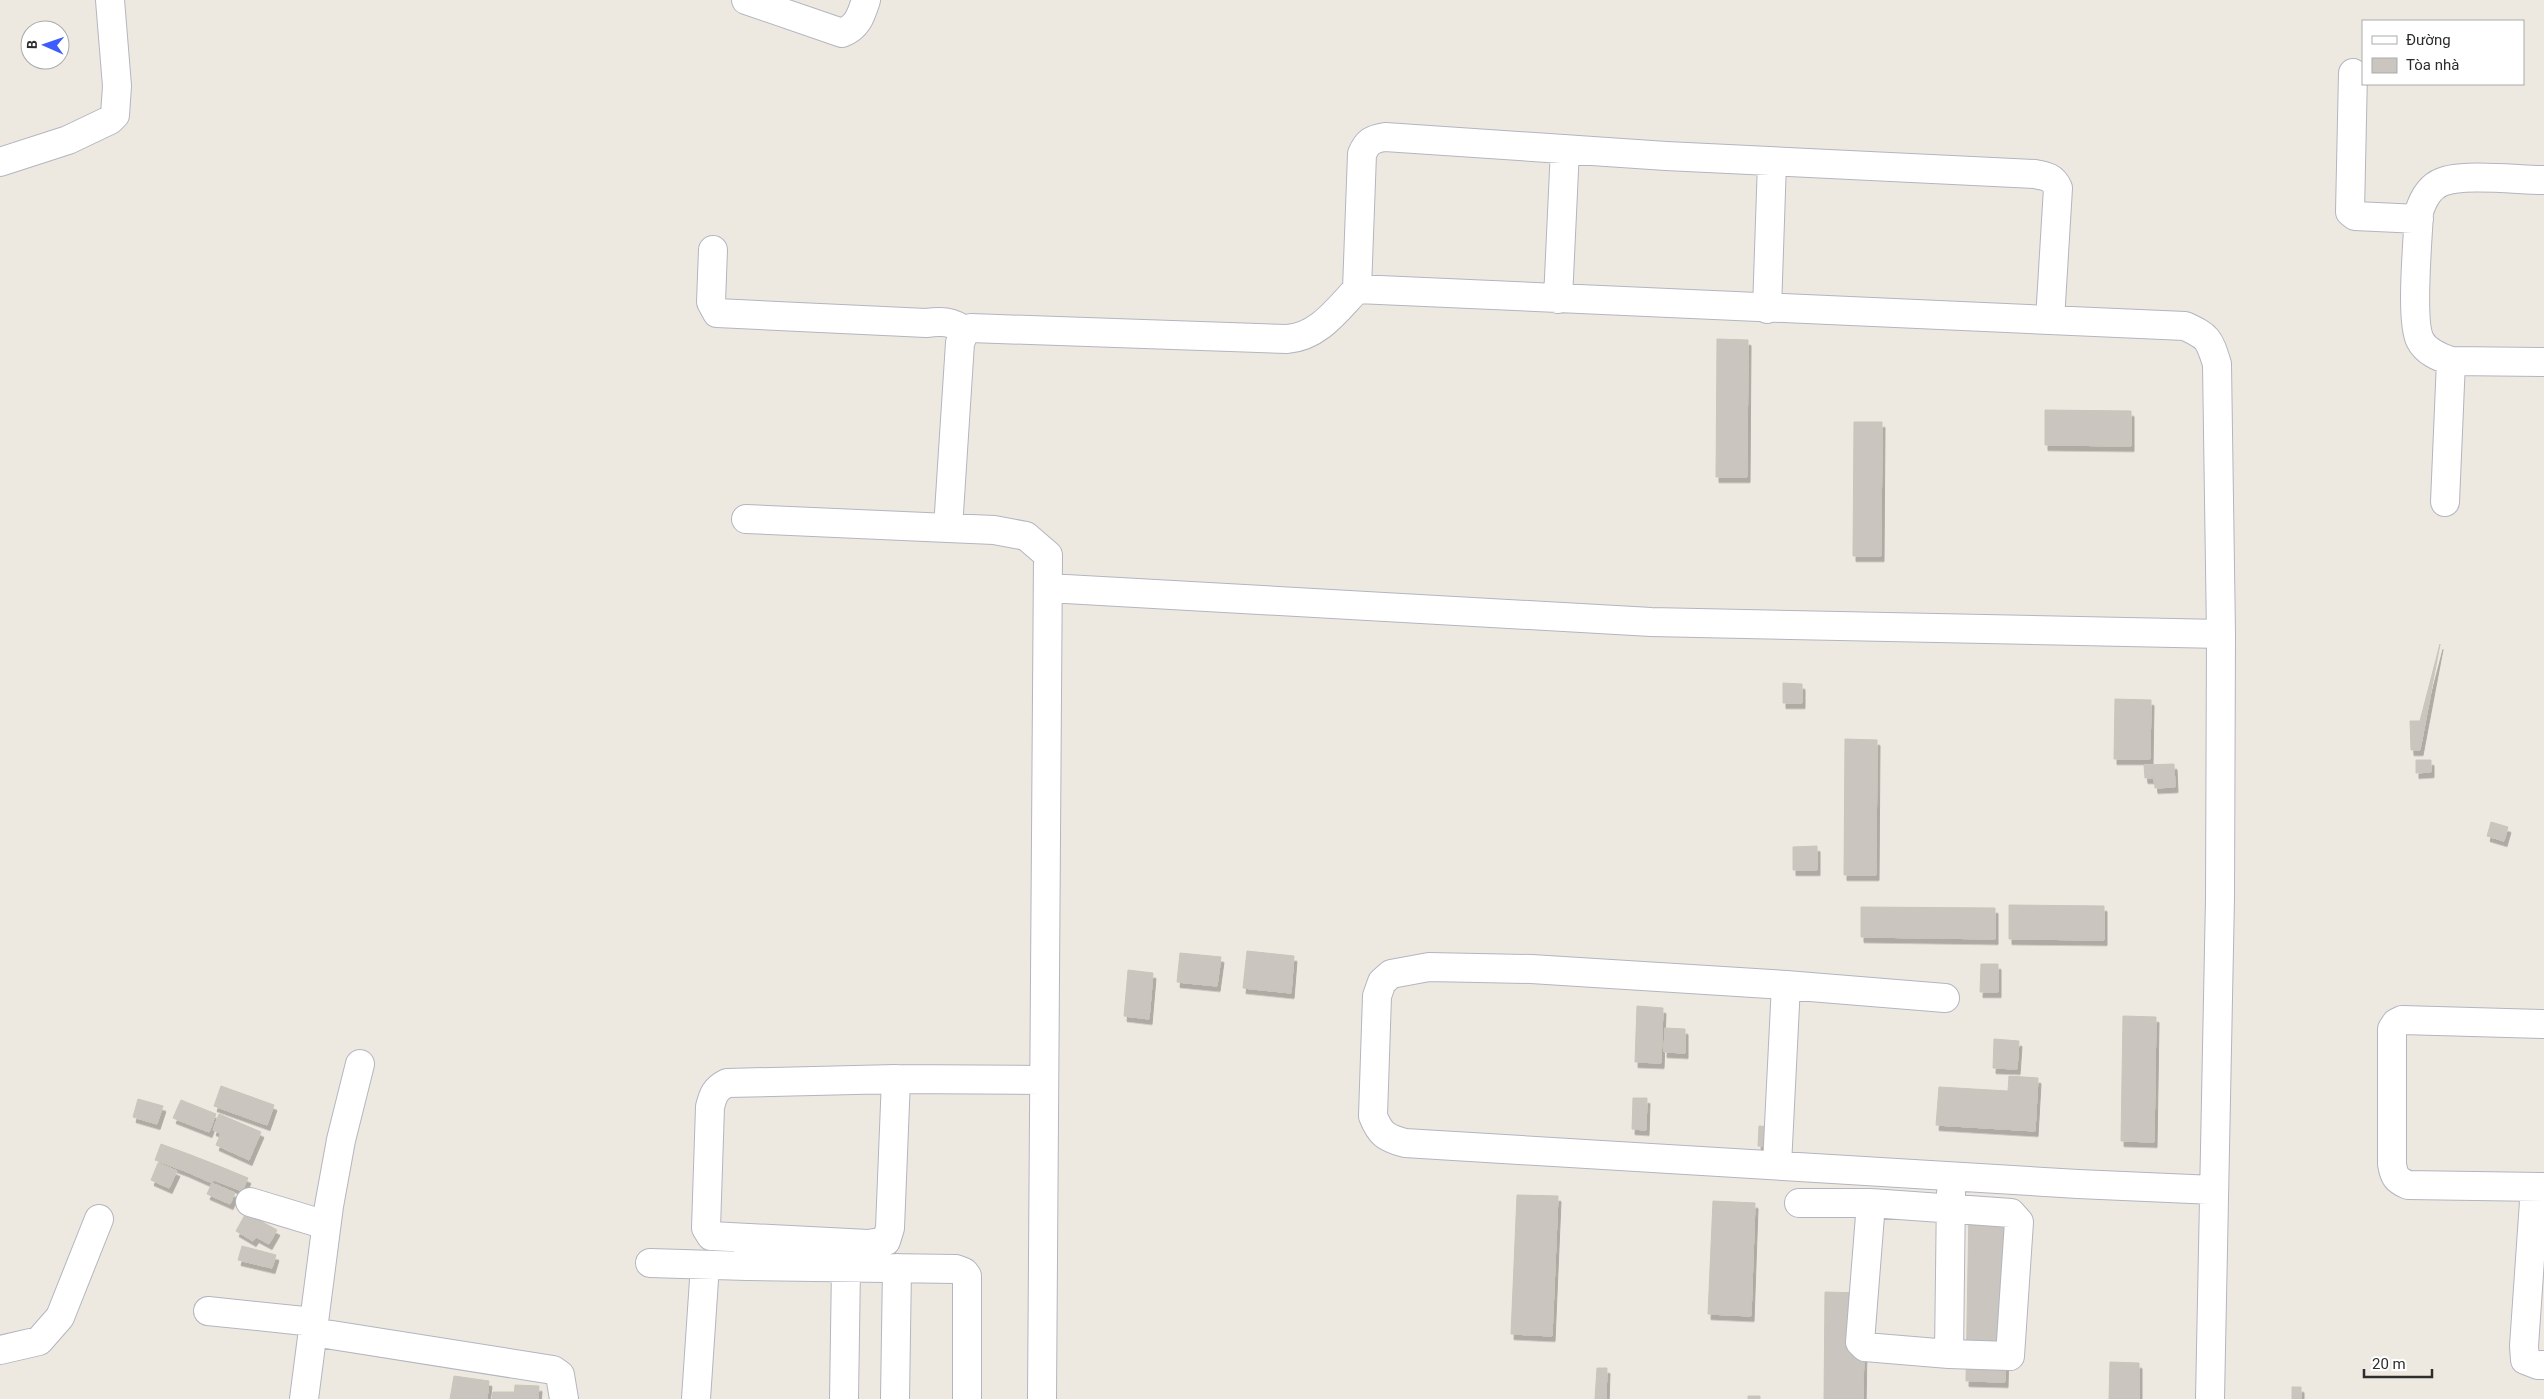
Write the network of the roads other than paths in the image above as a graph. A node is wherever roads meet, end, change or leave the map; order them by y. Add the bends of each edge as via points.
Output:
1 (110, 0) edge
2 (746, 0) edge
3 (866, 0) edge
4 (2353, 73) dead end
5 (1565, 149) junction
6 (0, 162) edge
7 (1772, 162) junction
8 (2544, 180) edge
9 (2419, 219) junction
10 (713, 250) dead end
11 (1357, 289) junction
12 (1558, 299) junction
13 (1767, 309) junction
14 (2050, 320) junction
15 (965, 331) junction
16 (2451, 361) junction
17 (2544, 362) edge
18 (2445, 502) dead end
19 (746, 519) dead end
20 (948, 528) junction
21 (1048, 588) junction
22 (2221, 634) junction
23 (1786, 985) junction
24 (1945, 998) dead end
25 (2544, 1024) edge
26 (360, 1064) dead end
27 (896, 1079) junction
28 (1043, 1080) junction
29 (1777, 1164) junction
30 (1952, 1176) junction
31 (2540, 1187) edge
32 (2214, 1190) junction
33 (250, 1202) dead end
34 (1871, 1202) junction
35 (1799, 1203) dead end
36 (1951, 1209) junction
37 (99, 1218) dead end
38 (326, 1225) junction
39 (749, 1238) junction
40 (812, 1254) junction
41 (883, 1259) junction
42 (650, 1263) dead end
43 (705, 1264) junction
44 (747, 1266) junction
45 (846, 1267) junction
46 (208, 1311) dead end
47 (313, 1327) junction
48 (0, 1350) edge
49 (1948, 1354) junction
50 (2544, 1365) edge
51 (304, 1399) edge
52 (564, 1399) edge
53 (696, 1399) edge
54 (844, 1399) edge
55 (895, 1399) edge
56 (967, 1399) edge
57 (1042, 1399) edge
58 (2210, 1399) edge

1 - 6 street via 117,86 115,115 68,140
2 - 3 street via 842,33 852,29
4 - 9 street via 2350,212 2355,216
5 - 7 street
5 - 11 street via 1374,138 1362,154
5 - 12 street
7 - 13 street
7 - 14 street via 2048,176 2058,188
8 - 9 street via 2460,178 2442,182 2424,197
9 - 16 street via 2416,328 2426,349
10 - 15 street via 711,302 717,313 938,321 950,322
11 - 12 street
11 - 15 street via 1333,315 1313,332 1300,338 971,328
12 - 13 street
13 - 14 street
14 - 22 street via 2185,326 2204,334 2211,345 2217,364
15 - 20 street via 960,343
16 - 17 street
16 - 18 street
19 - 20 street
20 - 21 street via 994,530 1026,536 1048,555
21 - 22 street via 1651,622
21 - 28 street
22 - 32 street
23 - 24 street
23 - 29 street
23 - 29 street via 1531,970 1429,967 1403,970 1382,982 1377,996 1373,1059 1372,1116 1379,1131 1387,1138 1405,1143
25 - 31 street via 2402,1020 2392,1029 2392,1164 2399,1182 2408,1185
26 - 38 street via 341,1140
27 - 28 street
27 - 39 street via 727,1083 719,1087 713,1094 710,1107 706,1228 711,1236
27 - 41 street via 890,1228
28 - 57 street
29 - 30 street
30 - 32 street
30 - 36 street
31 - 50 street via 2524,1346 2525,1360
32 - 58 street
33 - 38 street
34 - 35 street
34 - 36 street
34 - 49 street via 1860,1342 1865,1348
36 - 49 street
36 - 49 street via 2011,1212 2019,1222 2010,1356
37 - 48 street via 60,1317 39,1341
38 - 47 street
39 - 40 street
39 - 44 street
40 - 41 street
40 - 44 street
40 - 45 street
41 - 45 street
41 - 55 street
41 - 56 street via 956,1269 967,1276
42 - 43 street
43 - 44 street
43 - 53 street
45 - 54 street
46 - 47 street
47 - 51 street
47 - 52 street via 553,1370 560,1375

